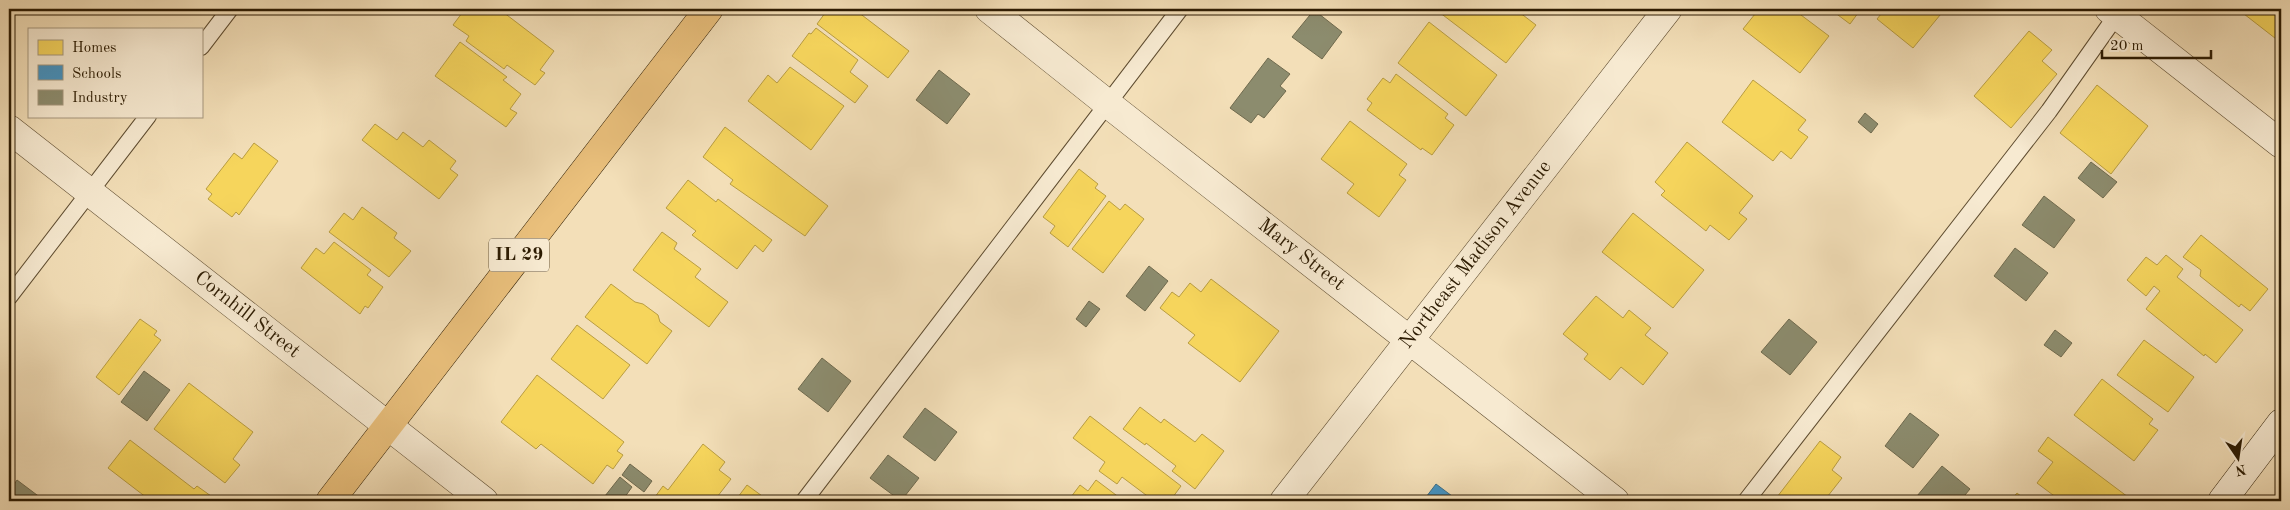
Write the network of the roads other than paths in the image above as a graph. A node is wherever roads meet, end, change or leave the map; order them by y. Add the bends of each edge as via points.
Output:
1 (230, 9) edge
2 (709, 9) edge
3 (989, 9) edge
4 (1180, 9) edge
5 (1668, 9) edge
6 (2116, 11) edge
7 (202, 46) edge
8 (1108, 104) junction
9 (146, 118) edge
10 (9, 129) edge
11 (2281, 144) edge
12 (90, 193) junction
13 (9, 296) edge
14 (1409, 340) junction
15 (2281, 423) edge
16 (388, 425) junction
17 (330, 501) edge
18 (484, 501) edge
19 (804, 501) edge
20 (1284, 501) edge
21 (1614, 501) edge
22 (1746, 501) edge
23 (2222, 501) edge

1 - 7 lane
2 - 16 main road, IL 29
3 - 8 street, Mary Street
4 - 8 lane
5 - 14 street, Northeast Madison Avenue
6 - 11 street
6 - 22 lane via 2049,111
8 - 14 street, Mary Street
8 - 19 lane
9 - 12 lane
10 - 12 street, Cornhill Street
12 - 13 lane
12 - 16 street, Cornhill Street
14 - 20 street, Northeast Madison Avenue
14 - 21 street, Mary Street
15 - 23 street
16 - 17 main road, IL 29
16 - 18 street, Cornhill Street

